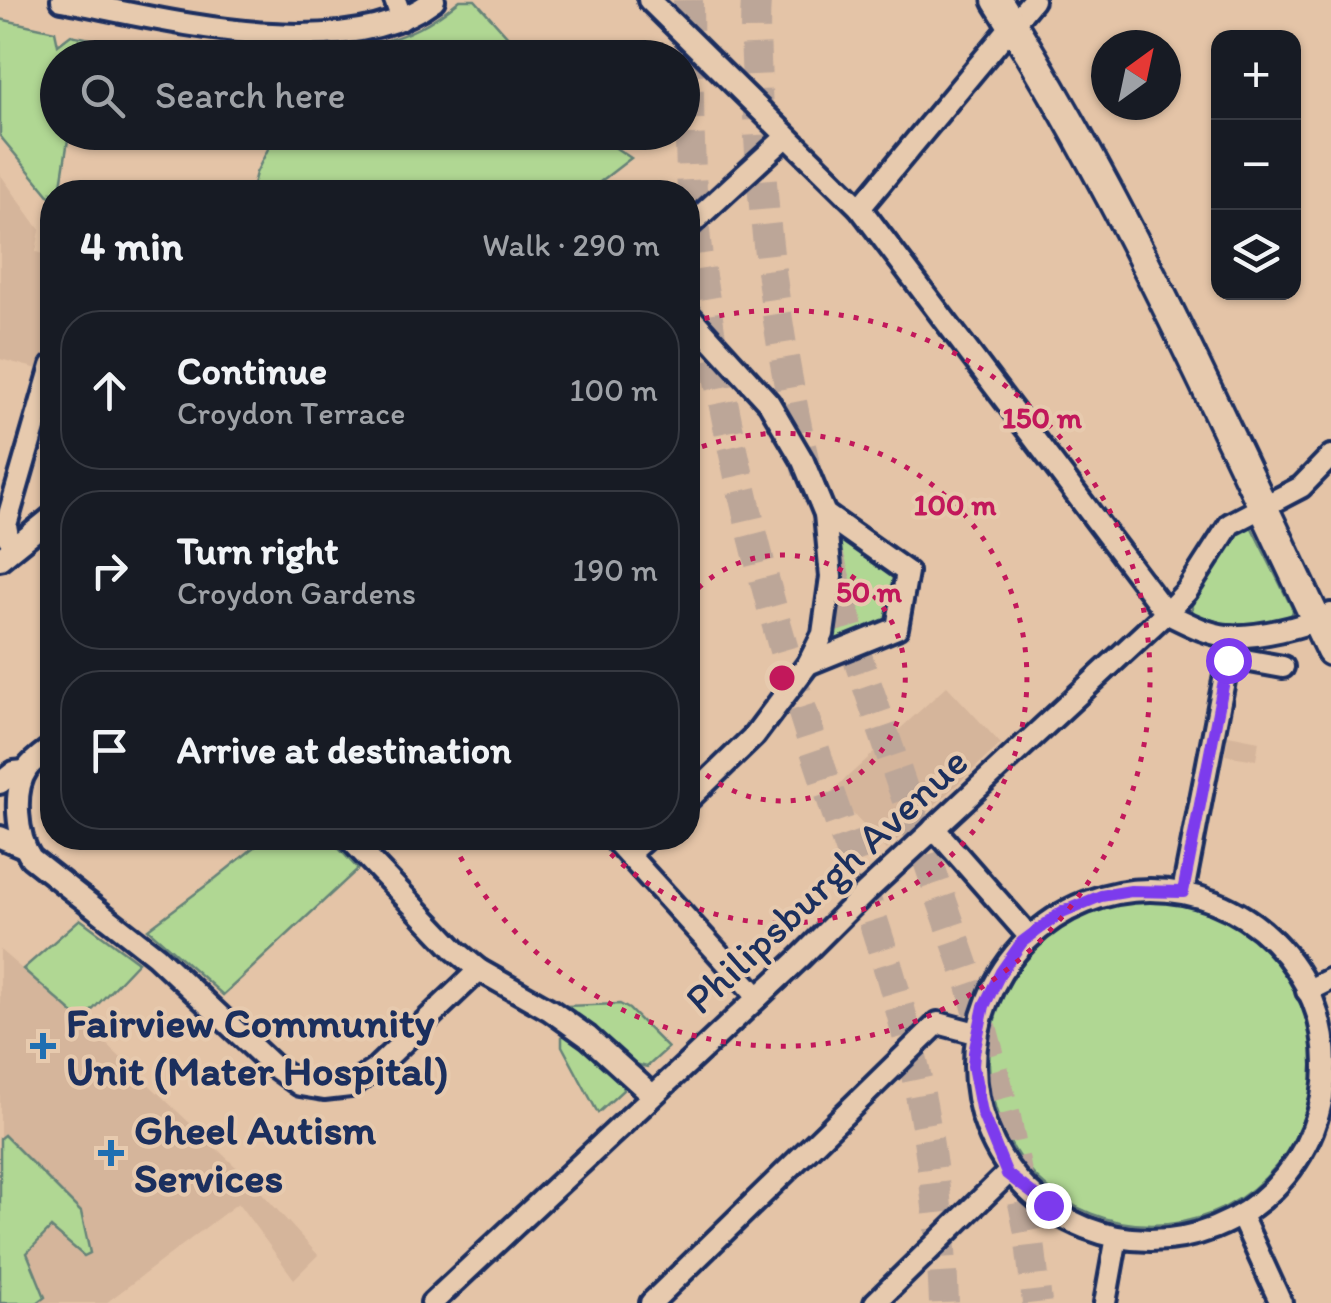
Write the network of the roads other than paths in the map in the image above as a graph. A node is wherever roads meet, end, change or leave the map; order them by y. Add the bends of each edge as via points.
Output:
1 (62, 0) edge
2 (434, 0) edge
3 (649, 0) edge
4 (997, 0) edge
5 (1034, 0) edge
6 (398, 10) edge
7 (1014, 26) junction
8 (689, 40) edge
9 (700, 51) edge
10 (786, 138) junction
11 (860, 208) junction
12 (700, 216) edge
13 (700, 327) edge
14 (40, 407) edge
15 (1331, 456) edge
16 (1262, 506) junction
17 (825, 514) junction
18 (40, 526) edge
19 (7, 552) edge
20 (1166, 614) junction
21 (1324, 617) edge
22 (1228, 646) junction
23 (1331, 651) edge
24 (808, 664) junction
25 (1283, 667) dead end
26 (40, 758) edge
27 (25, 771) junction
28 (0, 783) edge
29 (700, 788) edge
30 (934, 828) junction
31 (0, 838) edge
32 (24, 847) junction
33 (361, 850) edge
34 (624, 850) edge
35 (632, 850) edge
36 (628, 854) junction
37 (1183, 892) junction
38 (1028, 936) junction
39 (479, 970) junction
40 (1331, 979) edge
41 (1307, 991) junction
42 (758, 997) junction
43 (976, 1032) junction
44 (652, 1095) junction
45 (1328, 1096) edge
46 (1007, 1174) junction
47 (1242, 1218) junction
48 (1116, 1242) junction
49 (432, 1303) edge
50 (651, 1303) edge
51 (874, 1303) edge
52 (1105, 1303) edge
53 (1281, 1303) edge

1 - 6 street via 270,35 371,28
2 - 6 street
3 - 8 street
4 - 7 main road
5 - 7 street
7 - 11 street
7 - 16 main road via 1106,186
9 - 10 street
10 - 11 street
10 - 12 street
11 - 20 street
13 - 17 street via 769,404
14 - 19 street via 6,525
15 - 16 street, Philipsburgh Avenue via 1300,486
16 - 20 street, Philipsburgh Avenue via 1230,524
16 - 21 main road
17 - 24 street via 832,577 823,634
17 - 24 street via 907,572 897,628
18 - 19 street
20 - 22 street
20 - 30 street, Philipsburgh Avenue
21 - 22 street
21 - 23 main road
22 - 25 street
22 - 37 street
24 - 29 street via 754,736
26 - 27 street
27 - 28 street
27 - 32 street via 19,811
30 - 38 street
30 - 42 street, Philipsburgh Avenue
31 - 32 street
32 - 39 street via 300,1085 350,1086
33 - 39 street
34 - 36 street
35 - 36 street
36 - 42 street
37 - 38 street via 1101,896
37 - 41 street via 1239,914 1272,940
38 - 43 street via 1001,972
39 - 44 street via 588,1037
40 - 41 street
41 - 45 street via 1322,1027
42 - 44 street, Philipsburgh Avenue
43 - 46 street via 973,1066 982,1113
43 - 50 street via 938,1023
44 - 49 street, Philipsburgh Avenue
45 - 47 street via 1296,1163
46 - 48 street
46 - 51 street
47 - 48 street via 1176,1239
47 - 53 street
48 - 52 street

